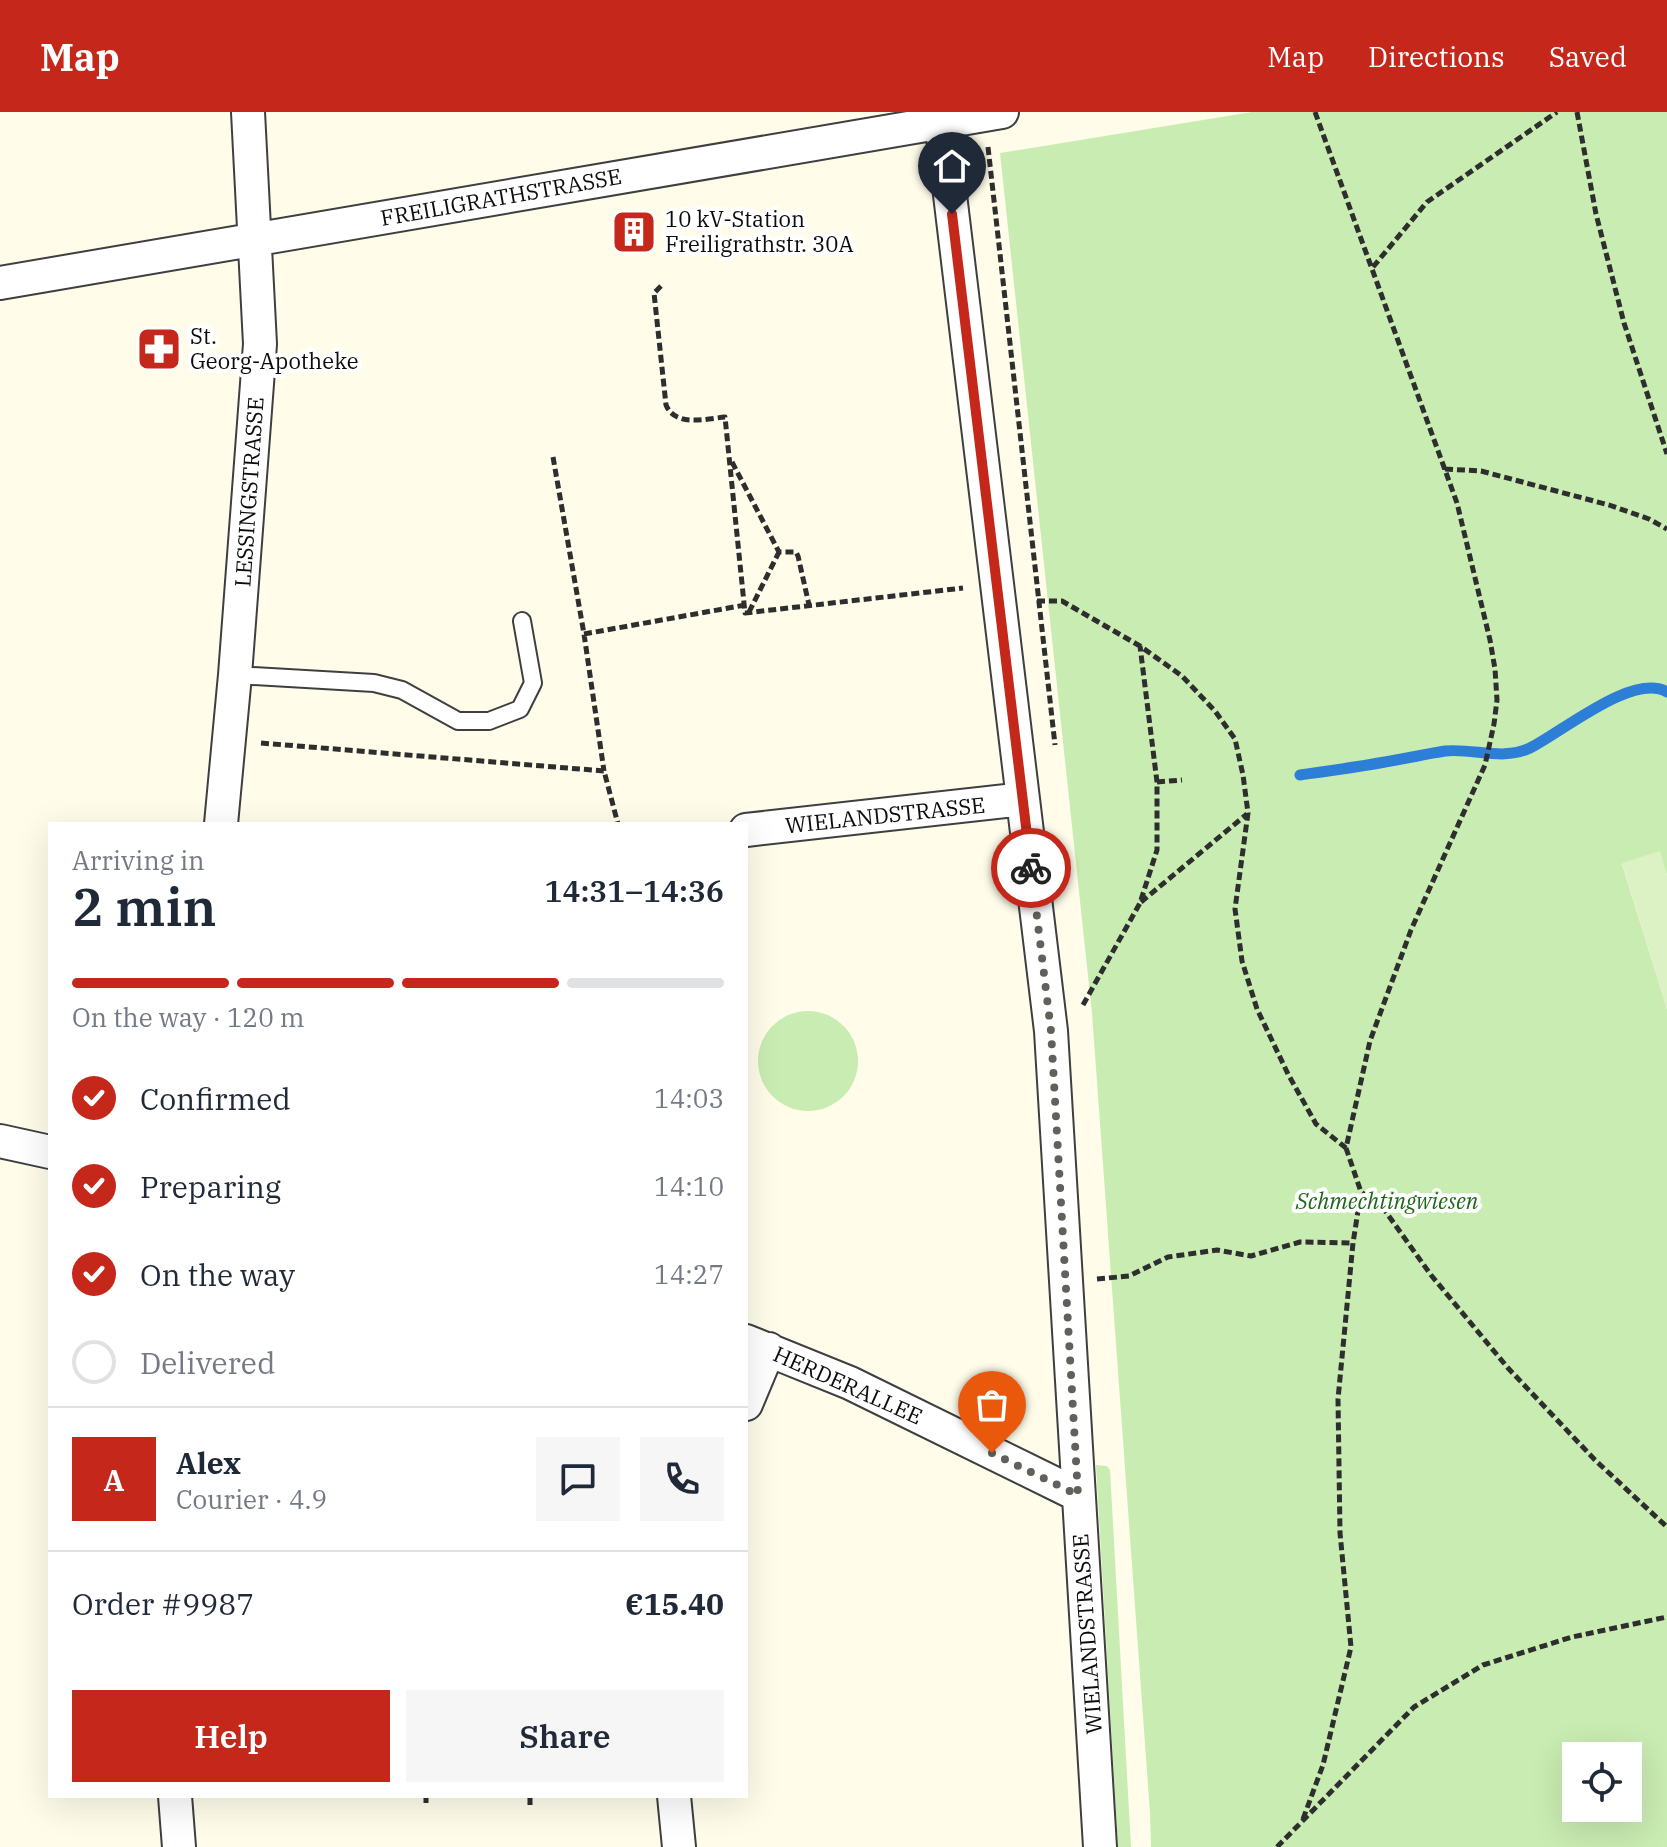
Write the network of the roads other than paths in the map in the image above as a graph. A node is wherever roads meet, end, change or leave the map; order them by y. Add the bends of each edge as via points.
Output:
1 (248, 112) edge
2 (1002, 112) edge
3 (941, 117) edge
4 (255, 238) junction
5 (0, 283) edge
6 (522, 621) dead end
7 (235, 675) junction
8 (1023, 799) junction
9 (221, 822) edge
10 (748, 830) edge
11 (0, 1141) edge
12 (48, 1152) edge
13 (757, 1345) edge
14 (748, 1393) edge
15 (1078, 1495) junction
16 (175, 1798) edge
17 (674, 1798) edge
18 (179, 1847) edge
19 (679, 1847) edge
20 (1100, 1847) edge

1 - 4 street, LESSINGSTRASSE
2 - 3 street, FREILIGRATHSTRASSE
3 - 4 street, FREILIGRATHSTRASSE
3 - 8 street, WIELANDSTRASSE
4 - 5 street, FREILIGRATHSTRASSE
4 - 7 street, LESSINGSTRASSE via 260,344
6 - 7 lane via 533,683 520,709 489,721 458,721 402,690 374,683
7 - 9 street, LESSINGSTRASSE
8 - 10 street, WIELANDSTRASSE
8 - 15 street, WIELANDSTRASSE via 1051,1031
11 - 12 street
13 - 14 street
13 - 15 street, HERDERALLEE via 850,1383
15 - 20 street, WIELANDSTRASSE
16 - 18 street
17 - 19 street

